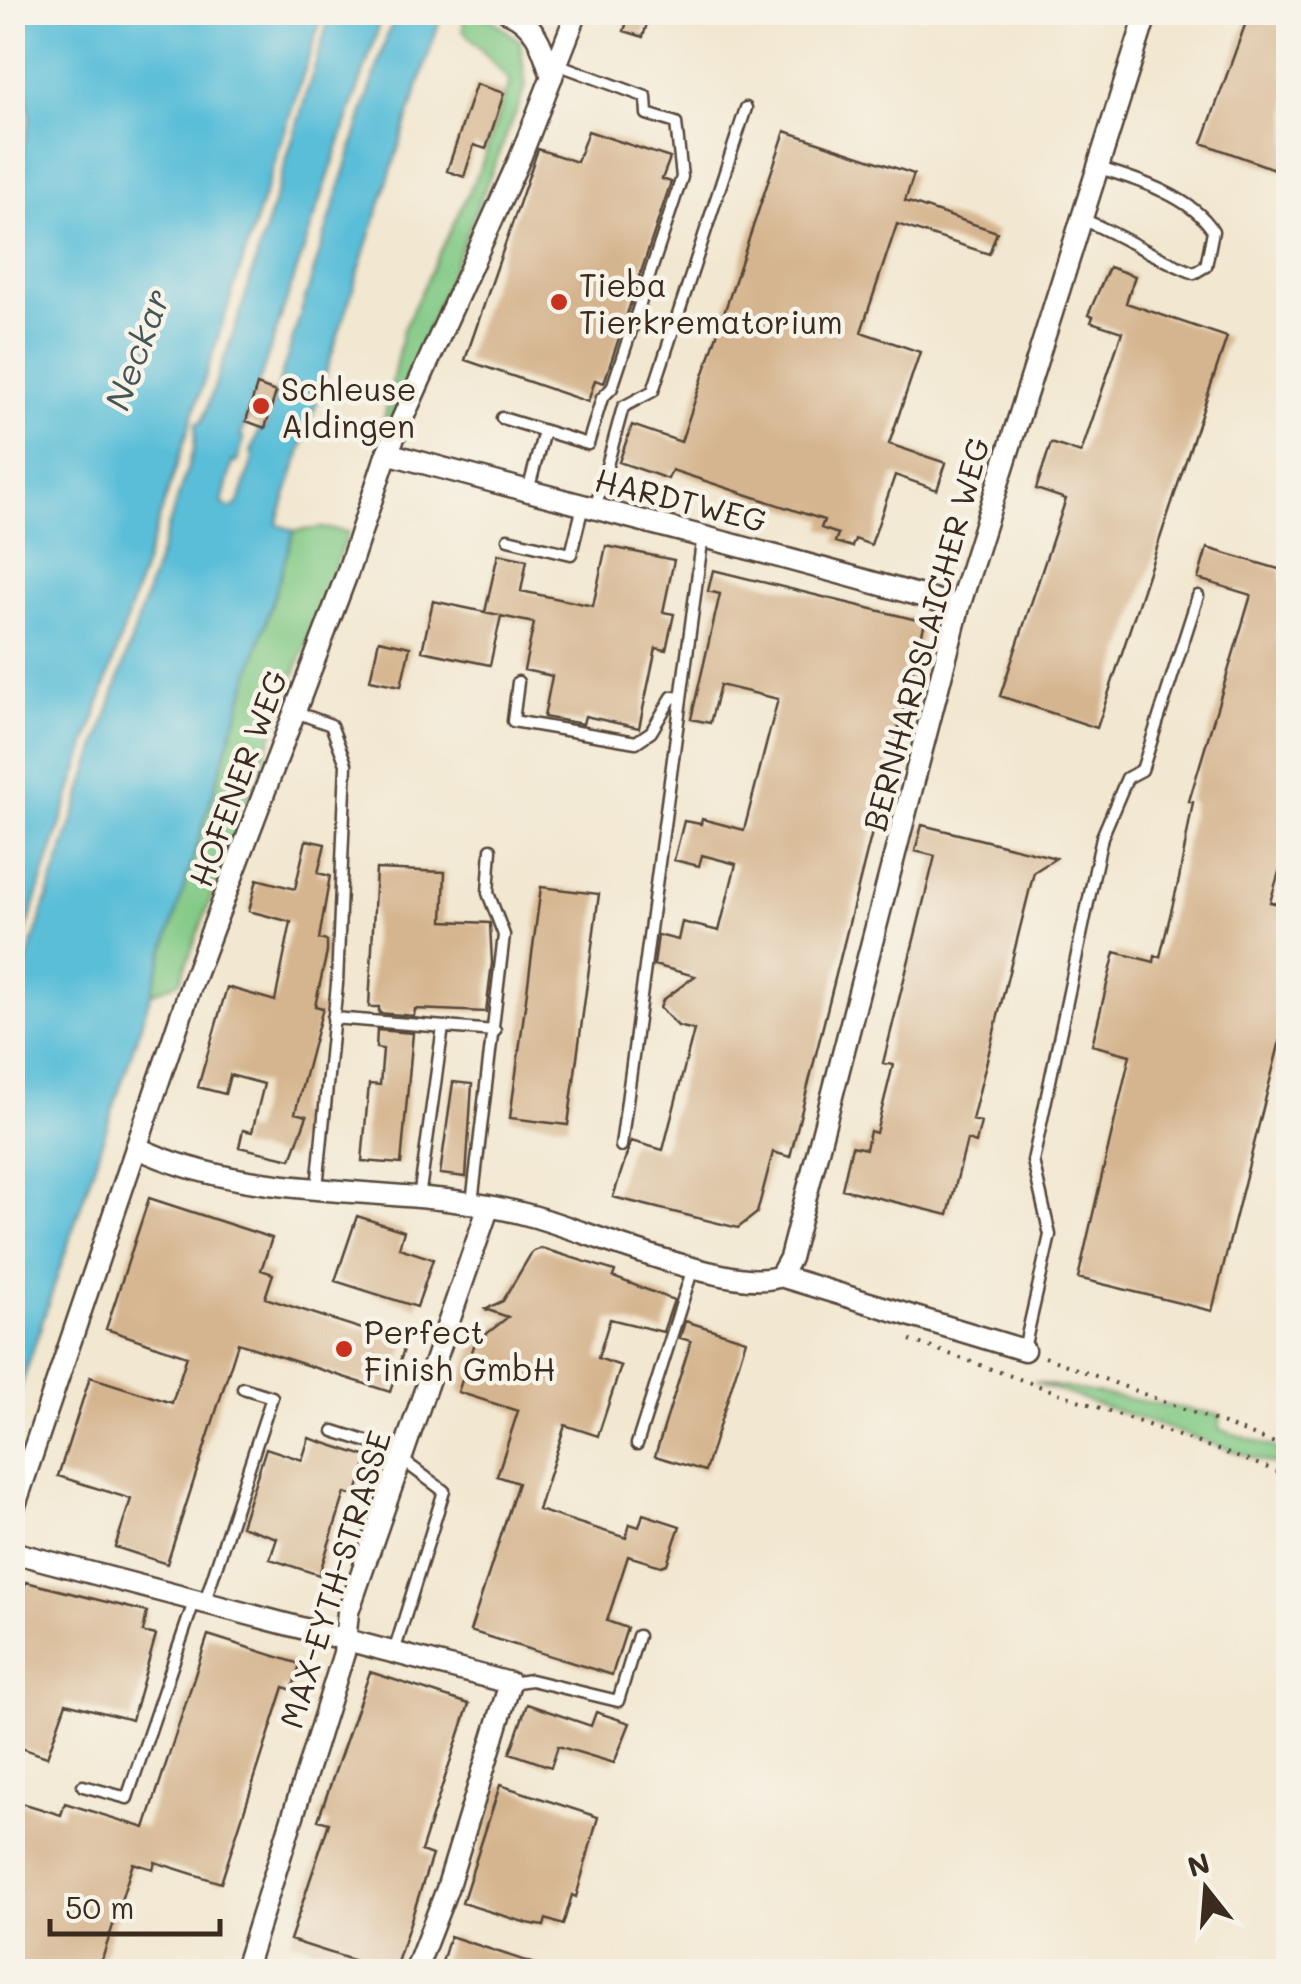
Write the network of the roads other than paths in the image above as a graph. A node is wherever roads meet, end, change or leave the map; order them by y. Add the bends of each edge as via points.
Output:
1 (508, 12) edge
2 (577, 12) edge
3 (1147, 12) edge
4 (555, 70) junction
5 (746, 108) dead end
6 (1099, 168) junction
7 (1081, 219) junction
8 (502, 418) dead end
9 (544, 430) junction
10 (388, 453) junction
11 (528, 492) junction
12 (589, 508) junction
13 (704, 534) junction
14 (508, 540) dead end
15 (1198, 596) dead end
16 (959, 608) junction
17 (518, 682) dead end
18 (681, 698) junction
19 (292, 710) junction
20 (491, 849) dead end
21 (334, 1018) junction
22 (442, 1027) junction
23 (496, 1031) junction
24 (621, 1146) dead end
25 (136, 1147) junction
26 (316, 1189) junction
27 (419, 1198) junction
28 (480, 1205) junction
29 (693, 1266) junction
30 (780, 1276) junction
31 (1024, 1350) joint
32 (242, 1388) dead end
33 (334, 1431) dead end
34 (637, 1444) dead end
35 (402, 1456) junction
36 (12, 1514) edge
37 (12, 1552) edge
38 (200, 1600) junction
39 (638, 1636) dead end
40 (346, 1640) junction
41 (394, 1652) junction
42 (510, 1683) junction
43 (83, 1786) dead end
44 (244, 1972) edge
45 (415, 1972) edge

1 - 4 street via 523,18
2 - 4 street, HOFENER WEG
3 - 6 street, BERNHARDSLAICHER WEG
4 - 9 lane via 646,97 647,114 676,124 682,177 588,444
4 - 10 street, HOFENER WEG
5 - 12 lane via 653,391 624,408
6 - 7 street, BERNHARDSLAICHER WEG
6 - 7 lane via 1203,215 1212,231 1206,266 1194,273
7 - 16 street, BERNHARDSLAICHER WEG
8 - 9 lane
9 - 11 lane
10 - 11 street, HARDTWEG
10 - 19 street, HOFENER WEG
11 - 12 street, HARDTWEG
12 - 13 street, HARDTWEG
12 - 14 lane via 571,554
13 - 16 street, HARDTWEG
13 - 18 lane
15 - 31 lane via 1142,770 1127,778 1102,837 1033,1161 1050,1235
16 - 30 street, BERNHARDSLAICHER WEG via 790,1258
17 - 18 lane via 513,721 636,742 651,732 672,697
18 - 24 lane
19 - 21 lane via 332,725 346,764
19 - 25 street, HOFENER WEG
20 - 23 lane via 488,893 504,935
21 - 22 lane
21 - 26 lane
22 - 23 lane
22 - 27 lane
23 - 28 lane
25 - 26 street via 197,1171
25 - 36 street, HOFENER WEG
26 - 27 street
27 - 28 street
28 - 29 street
28 - 35 street, MAX-EYTH-STRASSE
29 - 30 street via 755,1283
29 - 34 lane
30 - 31 street
32 - 38 lane via 272,1397
33 - 35 lane
35 - 40 street, MAX-EYTH-STRASSE via 348,1612
35 - 41 lane via 444,1492
37 - 38 street
38 - 40 street
38 - 43 lane via 127,1798
39 - 42 lane via 618,1701 531,1680
40 - 41 street
40 - 44 street, MAX-EYTH-STRASSE
41 - 42 street
42 - 45 street

